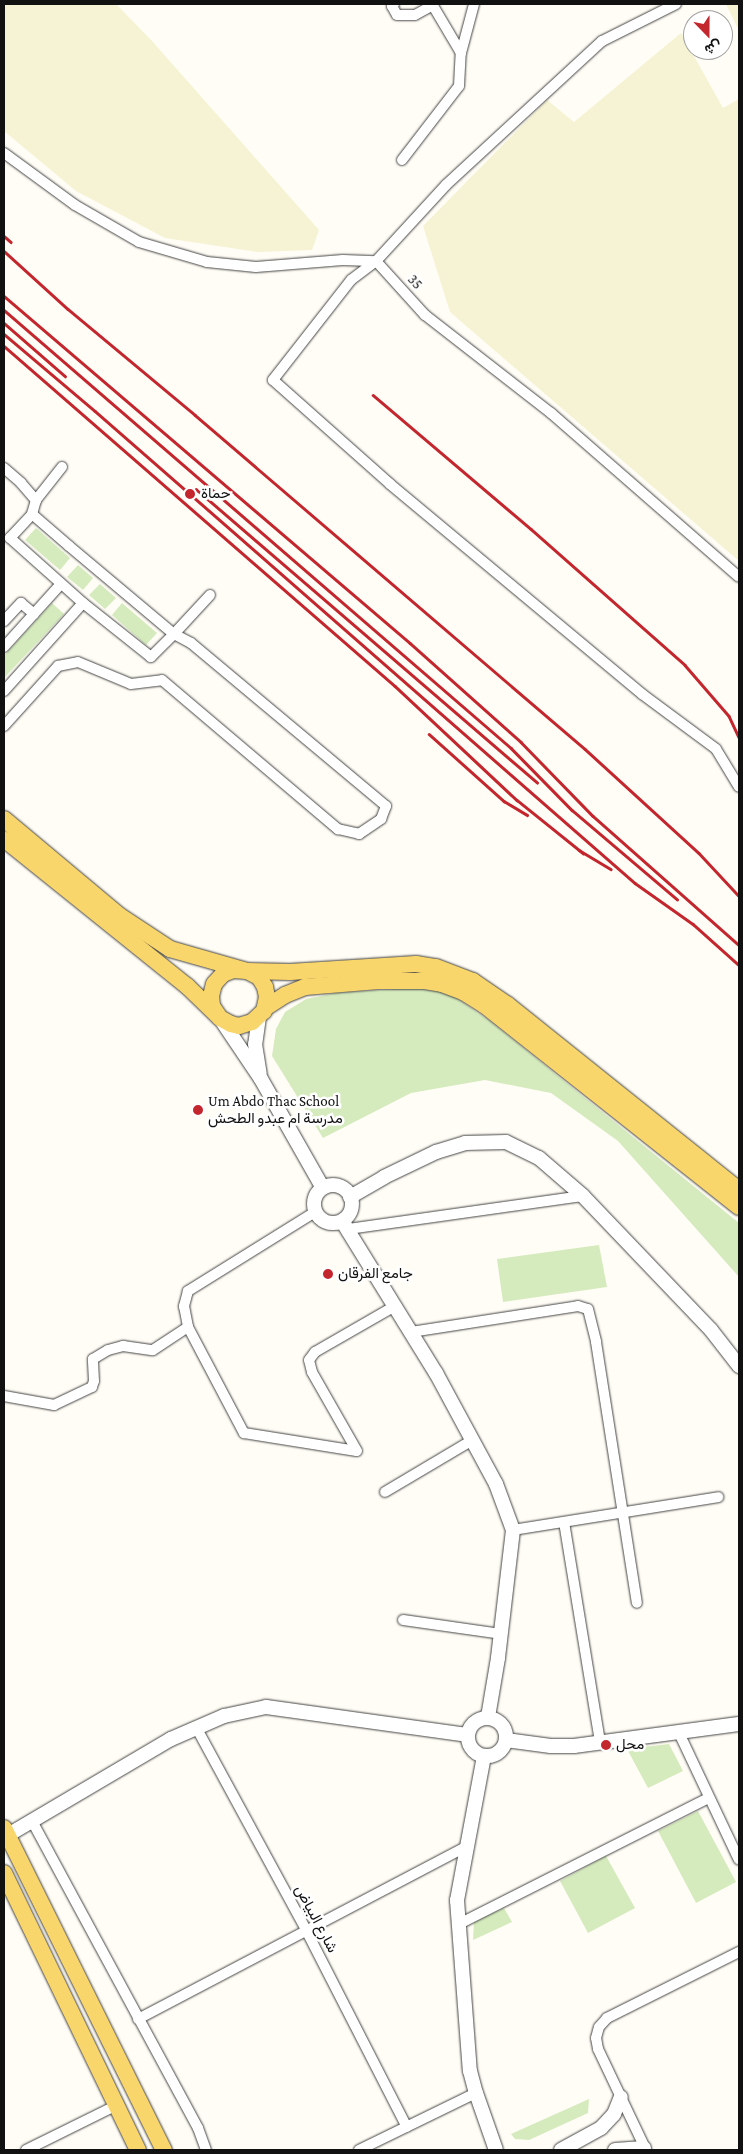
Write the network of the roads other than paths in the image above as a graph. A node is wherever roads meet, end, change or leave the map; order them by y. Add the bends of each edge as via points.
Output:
1 (394, 4) edge
2 (474, 4) edge
3 (676, 4) edge
4 (433, 5) edge
5 (461, 53) junction
6 (4, 153) edge
7 (402, 160) dead end
8 (376, 261) junction
9 (62, 467) dead end
10 (4, 468) edge
11 (36, 500) junction
12 (32, 514) junction
13 (739, 577) edge
14 (61, 584) junction
15 (210, 595) dead end
16 (84, 604) junction
17 (34, 614) junction
18 (4, 621) edge
19 (174, 634) junction
20 (4, 647) edge
21 (4, 691) edge
22 (4, 726) edge
23 (739, 787) edge
24 (4, 819) edge
25 (4, 839) edge
26 (248, 971) junction
27 (262, 1012) junction
28 (220, 1018) junction
29 (261, 1079) junction
30 (322, 1188) junction
31 (739, 1190) edge
32 (583, 1196) junction
33 (350, 1197) junction
34 (739, 1206) edge
35 (315, 1212) junction
36 (345, 1225) junction
37 (395, 1306) junction
38 (188, 1327) junction
39 (411, 1332) junction
40 (739, 1366) edge
41 (4, 1396) edge
42 (471, 1441) junction
43 (384, 1492) dead end
44 (718, 1497) dead end
45 (624, 1512) junction
46 (564, 1522) junction
47 (513, 1530) junction
48 (637, 1603) dead end
49 (403, 1620) dead end
50 (501, 1634) junction
51 (488, 1717) junction
52 (739, 1724) edge
53 (196, 1727) junction
54 (679, 1733) junction
55 (467, 1735) junction
56 (506, 1740) junction
57 (600, 1743) junction
58 (484, 1756) junction
59 (708, 1798) junction
60 (32, 1821) junction
61 (6, 1831) edge
62 (465, 1847) junction
63 (739, 1860) edge
64 (6, 1882) edge
65 (459, 1924) junction
66 (306, 1930) junction
67 (739, 1952) edge
68 (138, 2019) junction
69 (476, 2093) junction
70 (621, 2097) junction
71 (115, 2106) junction
72 (407, 2127) junction
73 (645, 2149) edge
74 (26, 2150) edge
75 (138, 2150) edge
76 (164, 2150) edge
77 (206, 2150) edge
78 (359, 2150) edge
79 (496, 2150) edge
80 (561, 2150) edge
81 (615, 2150) edge

1 - 4 street via 397,15 415,15
2 - 5 street
3 - 8 street via 602,41 446,185
4 - 5 street
5 - 7 street via 459,86
6 - 8 street via 75,206 148,245 207,262 256,267 343,260
8 - 13 street, 35 via 425,316 551,413
8 - 23 street via 351,280 273,380 390,484 642,694 716,748
9 - 11 street
10 - 11 street
11 - 12 street
12 - 14 street via 10,538
12 - 19 street
14 - 16 street
14 - 17 street
15 - 19 street
16 - 19 street via 151,657
16 - 21 street
17 - 18 street via 21,603
17 - 20 street
19 - 22 street via 196,648 386,806 381,819 359,834 338,829 162,680 131,684 78,662 58,666
24 - 26 main road via 120,916 170,949
25 - 28 main road via 186,986
26 - 27 main road via 259,977 265,987 267,997
26 - 28 main road via 233,970 223,974 214,984 212,1006
26 - 31 main road via 290,972 416,964 455,973 473,981 508,1005
27 - 28 main road via 252,1022 240,1026
27 - 29 street via 255,1044
27 - 34 main road via 285,995 304,987 425,981 463,992 484,1005
28 - 29 street
29 - 30 street
30 - 33 street via 339,1186
30 - 35 street via 315,1197
32 - 33 street via 539,1158 506,1142 498,1142 465,1143 436,1152
32 - 36 street
32 - 40 street via 711,1330
33 - 36 street via 350,1212
35 - 36 street via 328,1223
35 - 38 street via 188,1291 184,1306
36 - 37 street
37 - 38 street via 315,1352 309,1360 312,1372 357,1451 244,1433
37 - 39 street
38 - 41 street via 153,1350 123,1346 108,1350 93,1359 92,1387 54,1405
39 - 42 street
39 - 45 street via 578,1306 588,1309
42 - 43 street
42 - 47 street via 496,1484
44 - 45 street
45 - 46 street
45 - 48 street
46 - 47 street
46 - 57 street
47 - 50 street
49 - 50 street
50 - 51 street
51 - 55 street via 473,1723
51 - 56 street via 502,1724
52 - 54 street
53 - 55 street via 224,1716 266,1707
53 - 60 street
53 - 66 street, شارع البياض
54 - 57 street
54 - 59 street
55 - 58 street via 470,1748
56 - 57 street via 551,1746
56 - 58 street via 500,1752
58 - 62 street
59 - 63 street
59 - 65 street
60 - 61 street
60 - 68 street
61 - 76 main road
62 - 65 street via 457,1900
62 - 66 street
64 - 71 main road
65 - 69 street via 470,2071
66 - 68 street
66 - 72 street, شارع البياض
67 - 70 street via 602,2022 596,2043
68 - 77 street via 198,2128
69 - 72 street
69 - 79 street
70 - 73 street
70 - 80 street via 614,2114 601,2128
71 - 74 street
71 - 75 main road
72 - 78 street
73 - 81 street

